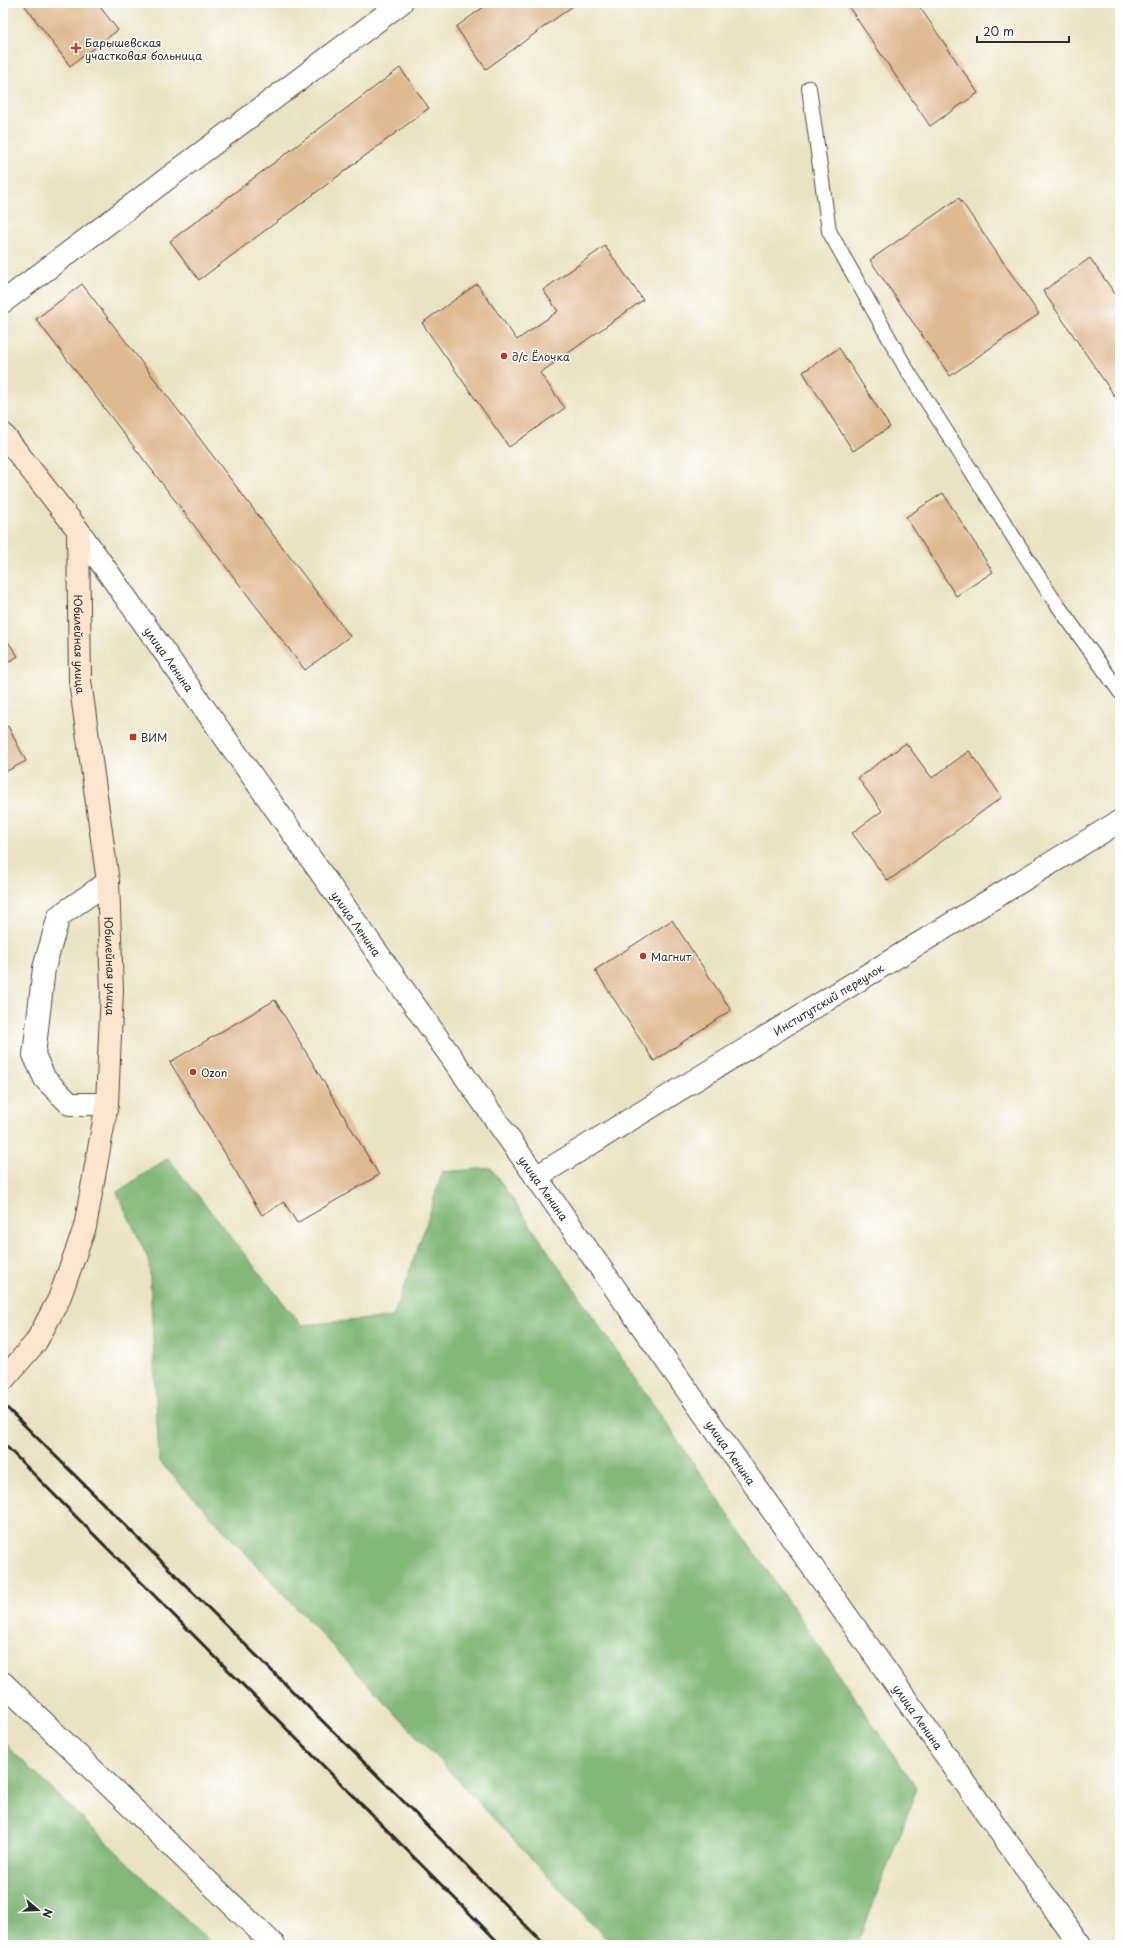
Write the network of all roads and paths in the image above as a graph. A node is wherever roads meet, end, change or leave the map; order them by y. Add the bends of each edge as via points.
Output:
1 (401, 3) edge
2 (809, 88) dead end
3 (3, 302) edge
4 (3, 434) edge
5 (78, 530) junction
6 (1120, 692) edge
7 (1120, 821) edge
8 (108, 882) junction
9 (107, 1104) junction
10 (536, 1177) junction
11 (3, 1380) edge
12 (3, 1683) edge
13 (274, 1945) edge
14 (1080, 1945) edge

1 - 3 street
2 - 6 lane via 829,231 907,370 1051,596
4 - 5 main road, улица Ленина
5 - 8 main road, Юбилейная улица via 80,681
5 - 10 street, улица Ленина
7 - 10 street, Институтский переулок
8 - 9 main road, Юбилейная улица via 112,990
8 - 9 street via 59,916 44,968 34,1055 45,1079 70,1104
9 - 11 main road, Юбилейная улица via 86,1227 59,1299 36,1342
10 - 14 street, улица Ленина
12 - 13 street

